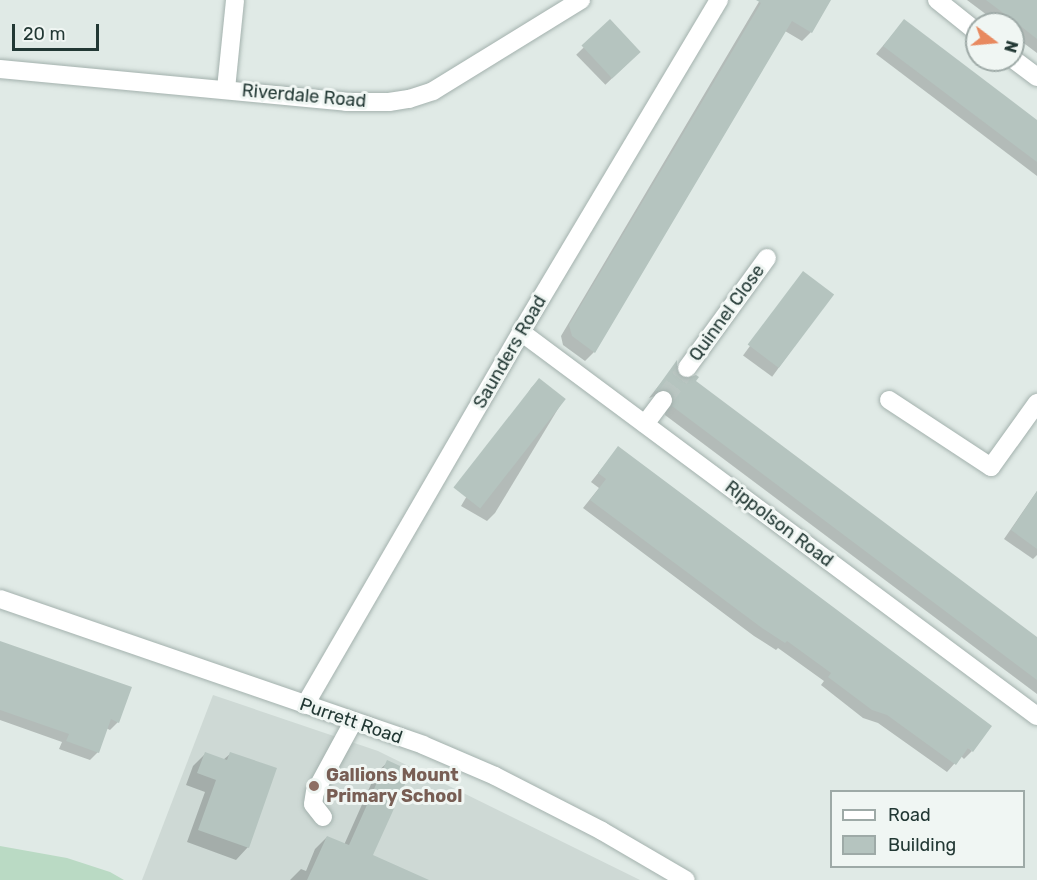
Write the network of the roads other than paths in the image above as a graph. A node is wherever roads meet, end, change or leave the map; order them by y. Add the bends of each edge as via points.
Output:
1 (234, 0) edge
2 (581, 0) edge
3 (719, 0) edge
4 (937, 0) edge
5 (965, 22) edge
6 (0, 69) edge
7 (226, 89) junction
8 (767, 258) dead end
9 (521, 332) junction
10 (687, 368) tunnel mouth
11 (663, 400) tunnel mouth
12 (889, 400) dead end
13 (1037, 403) edge
14 (645, 424) junction
15 (0, 598) edge
16 (304, 705) junction
17 (1037, 716) edge
18 (353, 722) junction
19 (323, 817) dead end
20 (686, 880) edge

1 - 7 street
2 - 7 street, Riverdale Road via 433,91 409,99 346,102
3 - 9 street, Saunders Road
4 - 5 street
6 - 7 street, Riverdale Road
8 - 10 street, Quinnel Close
9 - 14 street, Rippolson Road
9 - 16 street, Saunders Road
11 - 14 street
12 - 13 street via 991,467
14 - 17 street, Rippolson Road
15 - 16 street, Purrett Road
16 - 18 street, Purrett Road
18 - 19 street via 315,792 313,804
18 - 20 street, Purrett Road via 423,745 495,776

